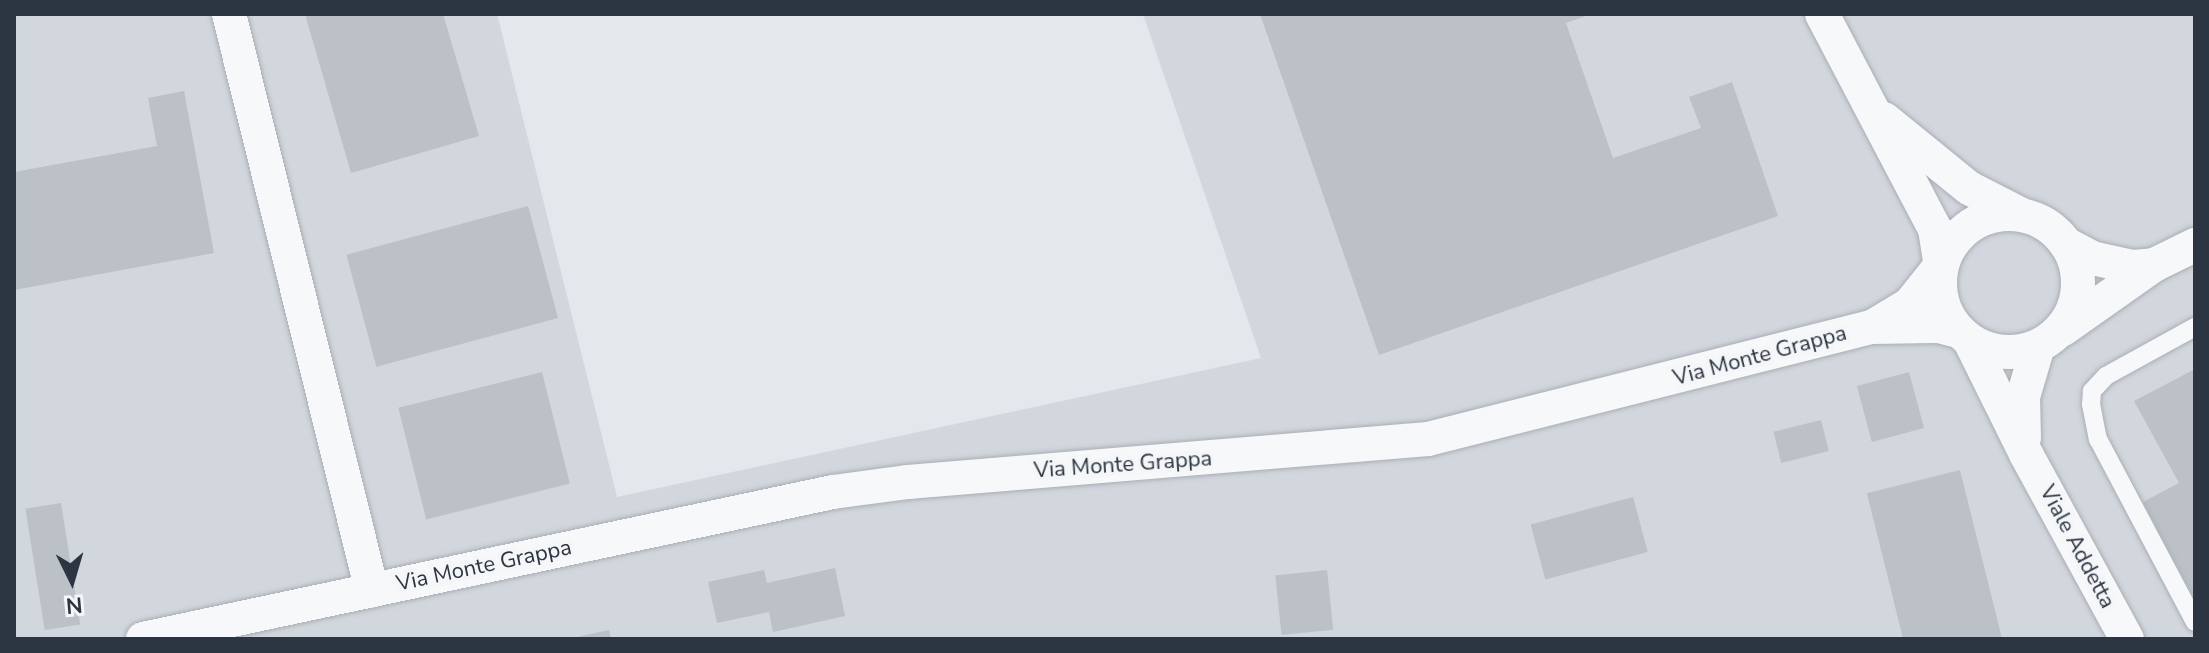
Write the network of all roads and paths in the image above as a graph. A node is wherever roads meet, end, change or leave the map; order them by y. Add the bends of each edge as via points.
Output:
1 (229, 14) edge
2 (1822, 14) edge
3 (1872, 108) junction
4 (2020, 214) junction
5 (2066, 244) junction
6 (2195, 245) edge
7 (1941, 265) junction
8 (2154, 265) junction
9 (1871, 327) junction
10 (2195, 327) edge
11 (1964, 336) junction
12 (2046, 341) junction
13 (2026, 454) junction
14 (372, 591) junction
15 (2195, 622) edge
16 (143, 639) edge
17 (2127, 639) edge

1 - 14 street, Via Monte Grappa
2 - 3 street, Viale Addetta
3 - 4 street, Viale Addetta via 1969,188
3 - 7 street, Viale Addetta via 1935,229
4 - 5 street, Viale Addetta via 2038,219
4 - 7 street via 1999,213 1962,230
5 - 8 street via 2092,258 2133,267
5 - 12 street, Viale Addetta via 2075,262 2077,292 2067,321
6 - 8 street
7 - 9 street via 1910,304
7 - 11 street, Viale Addetta via 1945,311
8 - 12 street
9 - 11 street via 1939,326
9 - 14 street, Via Monte Grappa via 1428,439 867,486
10 - 15 lane via 2106,376 2092,391 2091,404 2098,439
11 - 12 street via 1985,349 2003,352
11 - 13 street, Viale Addetta
12 - 13 street, Viale Addetta via 2023,397
13 - 17 street, Viale Addetta
14 - 16 street, Via Monte Grappa

